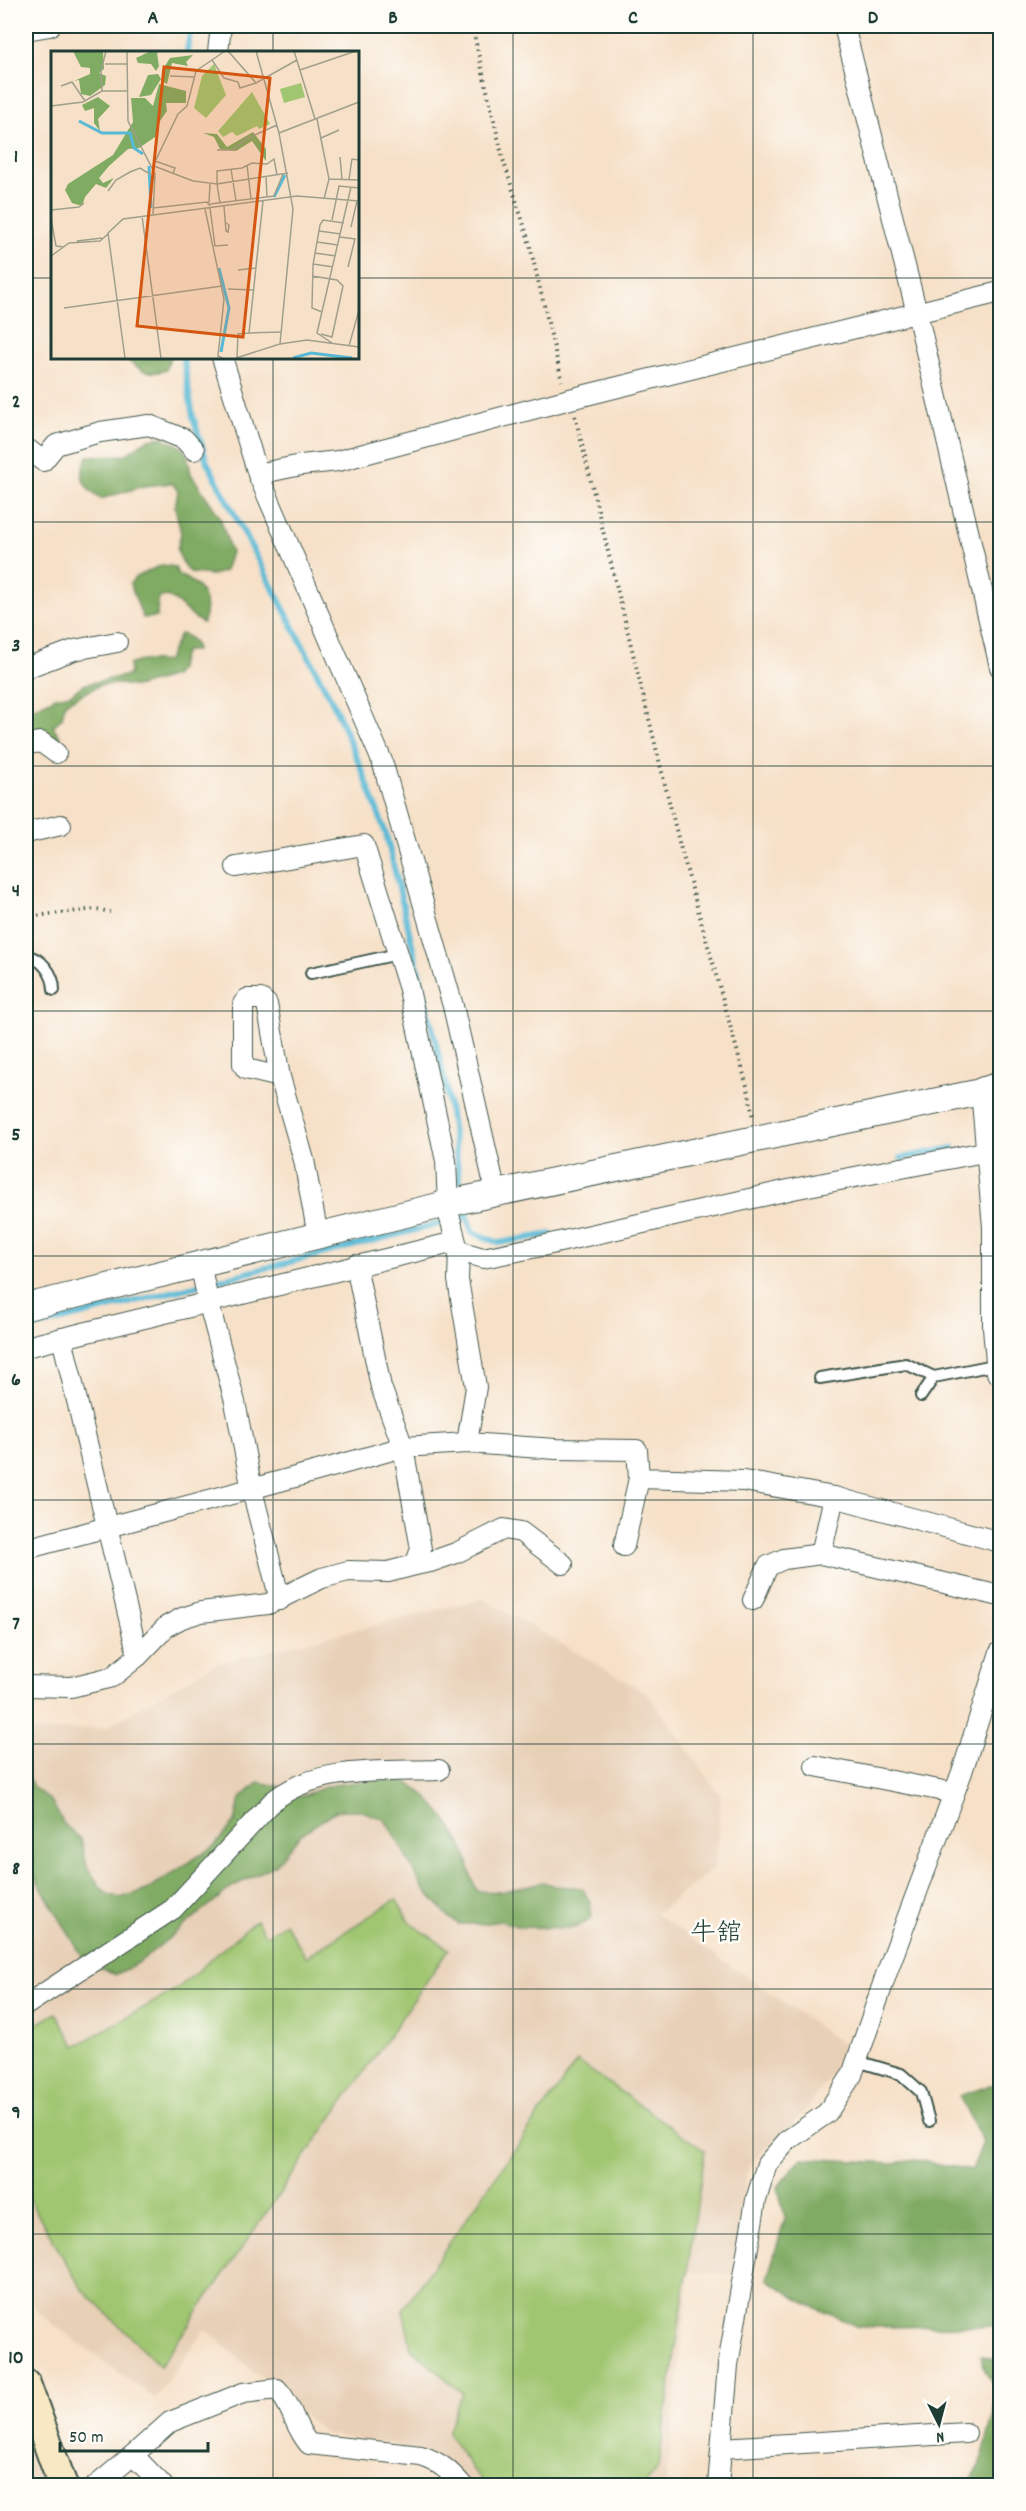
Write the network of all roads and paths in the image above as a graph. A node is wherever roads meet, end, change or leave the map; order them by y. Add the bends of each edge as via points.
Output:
1 (50, 26) edge
2 (221, 26) edge
3 (472, 26) edge
4 (844, 26) edge
5 (26, 30) edge
6 (218, 51) edge
7 (1000, 292) edge
8 (917, 314) junction
9 (222, 358) edge
10 (570, 399) junction
11 (26, 448) edge
12 (194, 450) dead end
13 (258, 474) junction
14 (117, 642) dead end
15 (1000, 667) edge
16 (26, 668) edge
17 (26, 744) edge
18 (56, 753) dead end
19 (61, 825) dead end
20 (26, 833) edge
21 (236, 867) dead end
22 (110, 912) dead end
23 (26, 917) edge
24 (398, 954) junction
25 (26, 956) edge
26 (311, 973) dead end
27 (54, 990) dead end
28 (280, 1077) dead end
29 (992, 1088) edge
30 (756, 1140) junction
31 (989, 1150) junction
32 (496, 1193) junction
33 (446, 1204) junction
34 (318, 1236) junction
35 (457, 1247) junction
36 (200, 1263) junction
37 (356, 1265) junction
38 (208, 1301) junction
39 (26, 1307) edge
40 (62, 1338) junction
41 (26, 1347) edge
42 (1000, 1364) edge
43 (1000, 1372) edge
44 (934, 1377) junction
45 (820, 1378) dead end
46 (921, 1396) dead end
47 (467, 1443) junction
48 (403, 1447) junction
49 (639, 1479) junction
50 (252, 1490) junction
51 (834, 1497) junction
52 (106, 1527) junction
53 (1000, 1542) edge
54 (624, 1546) dead end
55 (26, 1548) edge
56 (821, 1554) junction
57 (563, 1564) dead end
58 (415, 1565) junction
59 (1000, 1596) edge
60 (280, 1600) junction
61 (753, 1600) dead end
62 (1000, 1652) edge
63 (138, 1656) junction
64 (26, 1686) edge
65 (815, 1766) dead end
66 (439, 1770) dead end
67 (954, 1793) junction
68 (26, 2005) edge
69 (856, 2061) junction
70 (929, 2121) dead end
71 (26, 2384) edge
72 (966, 2433) dead end
73 (721, 2448) junction
74 (133, 2455) junction
75 (63, 2486) edge
76 (96, 2486) edge
77 (164, 2486) edge
78 (463, 2486) edge
79 (718, 2486) edge

1 - 5 street
2 - 6 street
3 - 10 path via 503,159
4 - 8 street
7 - 8 street
8 - 10 street
8 - 15 street
9 - 13 street
10 - 13 street via 338,461
10 - 30 path via 680,842 749,1093
11 - 12 street via 43,462 56,445 100,432 148,425 184,439
13 - 32 street via 382,761 453,1006
14 - 16 street via 74,650
17 - 18 street via 41,742
19 - 20 street
21 - 24 street via 364,845
22 - 23 path via 96,909
24 - 26 lane
24 - 33 street via 446,1161
25 - 27 lane via 35,956 42,963
28 - 34 street via 304,1160
29 - 30 street
29 - 31 street
30 - 32 street
31 - 35 street via 483,1258
31 - 42 street via 996,1227
32 - 33 street
33 - 34 street
33 - 35 street
34 - 36 street
35 - 37 street
35 - 47 street via 458,1280 476,1387
36 - 38 street
36 - 39 street
37 - 38 street
37 - 48 street via 381,1387
38 - 40 street
38 - 50 street via 236,1402
40 - 41 street
40 - 52 street
42 - 43 street
42 - 44 lane
44 - 45 lane via 906,1364
44 - 46 lane
47 - 48 street
47 - 49 street via 637,1450
48 - 50 street
48 - 58 street via 421,1549
49 - 51 street via 744,1481
49 - 54 street
50 - 52 street
50 - 60 street
51 - 53 street
51 - 56 street
52 - 55 street
52 - 63 street
56 - 59 street
56 - 61 street via 784,1559 768,1566
57 - 58 street via 521,1532 504,1529 456,1553
58 - 60 street via 388,1572 348,1571 322,1578
60 - 63 street via 182,1618 167,1626
62 - 67 street
63 - 64 street via 112,1677 93,1683 71,1687
65 - 67 street
66 - 68 street via 336,1775 288,1789 173,1909
67 - 69 street
69 - 70 lane via 901,2074 921,2092
69 - 73 street via 852,2075 827,2113 788,2140 767,2164 756,2200 728,2365
71 - 75 main road
72 - 73 street
73 - 79 street
74 - 76 street
74 - 77 street
74 - 78 street via 170,2422 243,2393 277,2389 287,2399 299,2433 309,2444 422,2456 448,2469

